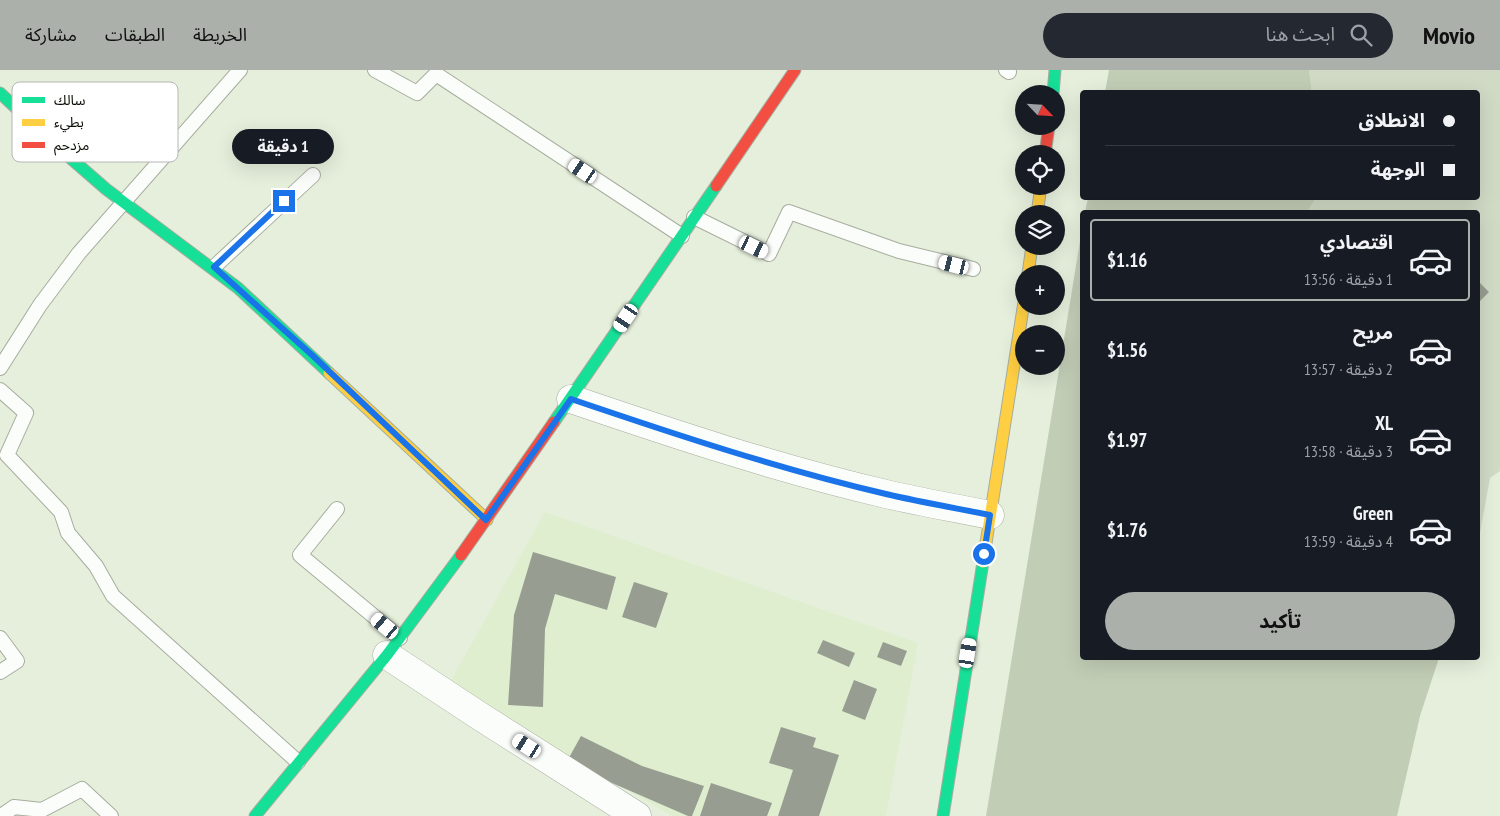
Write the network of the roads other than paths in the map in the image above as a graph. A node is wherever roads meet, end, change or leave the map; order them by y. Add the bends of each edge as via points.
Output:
1 (240, 70) edge
2 (375, 70) edge
3 (796, 70) edge
4 (1055, 70) edge
5 (1054, 85) edge
6 (0, 93) edge
7 (12, 105) edge
8 (178, 141) edge
9 (74, 162) edge
10 (160, 162) edge
11 (313, 175) dead end
12 (123, 204) junction
13 (694, 217) junction
14 (682, 236) junction
15 (214, 267) junction
16 (973, 269) dead end
17 (1022, 315) edge
18 (0, 368) edge
19 (0, 390) edge
20 (571, 399) junction
21 (337, 509) dead end
22 (990, 515) junction
23 (486, 520) junction
24 (0, 638) edge
25 (393, 647) junction
26 (0, 672) edge
27 (298, 762) junction
28 (1, 816) edge
29 (111, 816) edge
30 (255, 816) edge
31 (637, 816) edge
32 (943, 816) edge

1 - 8 lane
2 - 14 lane via 416,93 436,74
3 - 13 street
4 - 5 street
6 - 7 street
9 - 12 street
10 - 12 lane
11 - 15 lane
12 - 15 street
12 - 18 lane via 79,253
13 - 14 street
13 - 16 lane via 769,254 789,212 899,251
14 - 20 street
15 - 23 street
17 - 22 street
19 - 27 lane via 26,413 7,455 61,512 68,533 96,566 113,596
20 - 22 street via 794,470 886,494
20 - 23 street
21 - 25 lane via 300,555
22 - 32 street
23 - 25 street
24 - 26 lane via 17,661
25 - 27 street
25 - 31 street
27 - 30 street
28 - 29 lane via 14,807 42,810 82,789

